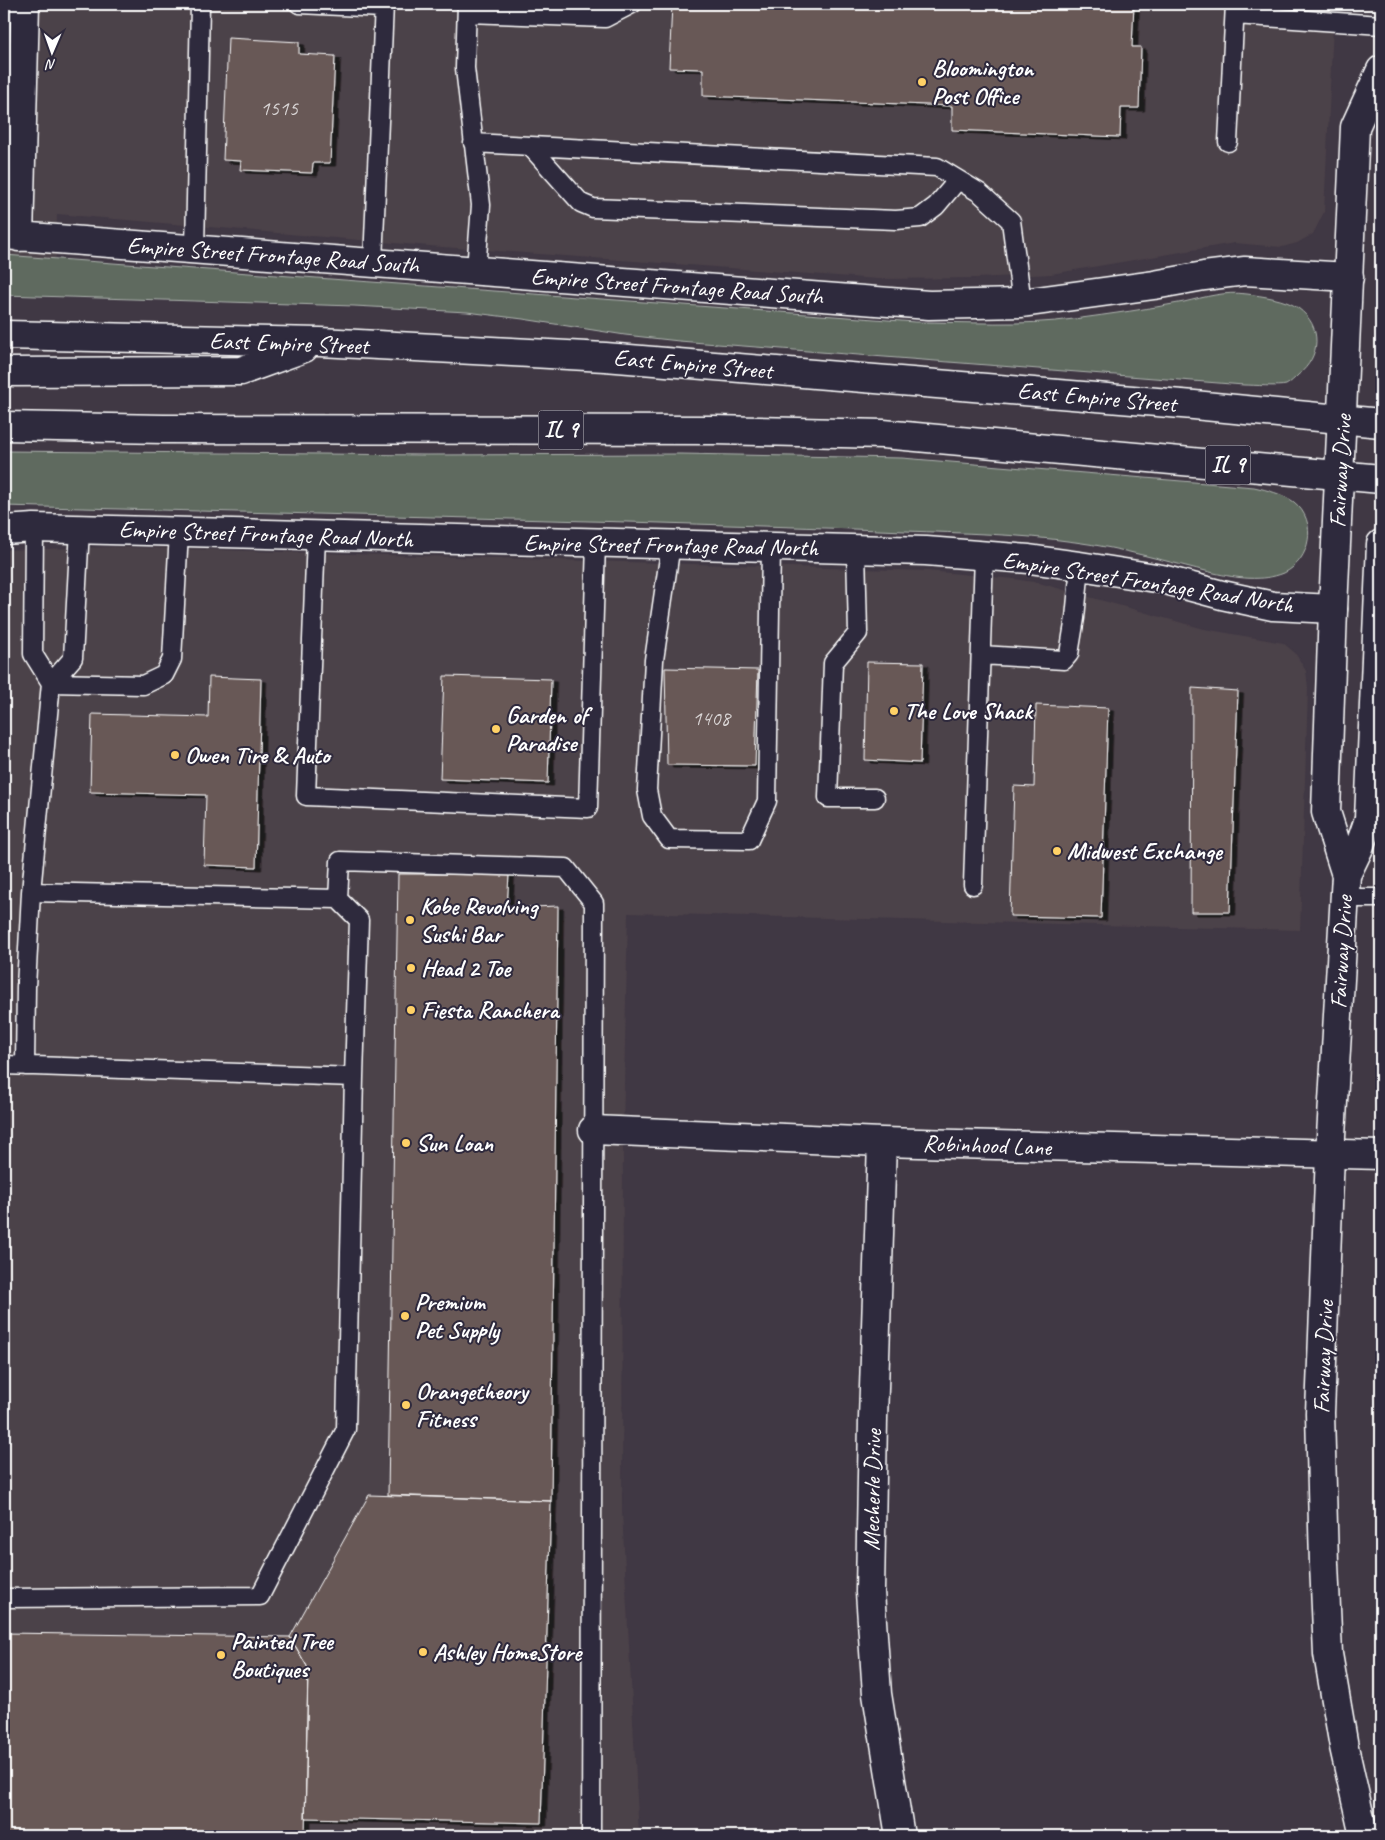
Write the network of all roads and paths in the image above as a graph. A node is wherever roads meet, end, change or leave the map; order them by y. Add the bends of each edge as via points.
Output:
1 (25, 4) edge
2 (200, 4) edge
3 (299, 4) edge
4 (632, 4) edge
5 (383, 6) edge
6 (467, 8) edge
7 (552, 10) edge
8 (1235, 10) edge
9 (1381, 25) edge
10 (1381, 70) edge
11 (1228, 142) dead end
12 (473, 143) junction
13 (530, 146) junction
14 (958, 180) junction
15 (12, 236) edge
16 (195, 248) junction
17 (373, 262) junction
18 (476, 270) junction
19 (1349, 278) junction
20 (1022, 303) junction
21 (4, 335) edge
22 (320, 342) junction
23 (4, 372) edge
24 (1342, 419) junction
25 (1381, 423) edge
26 (4, 426) edge
27 (1339, 475) junction
28 (1381, 479) edge
29 (34, 528) junction
30 (80, 529) junction
31 (4, 530) edge
32 (179, 532) junction
33 (316, 536) junction
34 (596, 543) junction
35 (671, 544) junction
36 (1381, 544) edge
37 (771, 547) junction
38 (856, 549) junction
39 (984, 555) junction
40 (1080, 566) junction
41 (1333, 610) junction
42 (1379, 621) edge
43 (981, 655) junction
44 (51, 683) junction
45 (875, 798) dead end
46 (972, 885) dead end
47 (1345, 886) junction
48 (31, 892) junction
49 (1381, 898) edge
50 (338, 899) junction
51 (4, 1065) edge
52 (26, 1066) junction
53 (354, 1076) junction
54 (593, 1130) junction
55 (882, 1142) junction
56 (1330, 1154) junction
57 (1381, 1155) edge
58 (4, 1598) edge
59 (591, 1836) edge
60 (900, 1836) edge
61 (1364, 1836) edge

1 - 15 main road
2 - 16 lane
3 - 5 lane
4 - 7 lane via 605,18
5 - 17 lane
6 - 7 lane
6 - 12 lane via 465,68
8 - 9 lane
8 - 11 lane
10 - 19 main road, Fairway Drive via 1355,127
12 - 13 lane
12 - 18 lane via 481,204
13 - 14 lane via 937,167
13 - 14 lane via 581,203 593,208 896,220 920,218 936,206
14 - 20 lane via 980,193 1010,222
15 - 16 main road, Empire Street Frontage Road South
16 - 17 main road, Empire Street Frontage Road South
17 - 18 main road, Empire Street Frontage Road South
18 - 20 main road, Empire Street Frontage Road South via 929,305
19 - 20 main road, Empire Street Frontage Road South via 1245,271
19 - 24 main road, Fairway Drive
21 - 22 main road, East Empire Street / IL 9
22 - 23 main road via 242,371
22 - 24 main road, East Empire Street / IL 9 via 604,357
24 - 25 main road, East Empire Street / IL 9
24 - 27 main road, Fairway Drive
26 - 27 main road, IL 9 via 883,434
27 - 28 main road, IL 9
27 - 41 main road, Fairway Drive
29 - 30 main road, Empire Street Frontage Road North
29 - 31 main road, Empire Street Frontage Road North
29 - 44 lane via 33,654
30 - 32 main road, Empire Street Frontage Road North
30 - 44 lane via 73,658
32 - 33 main road, Empire Street Frontage Road North
32 - 44 lane via 172,659 164,675 143,685
33 - 34 main road, Empire Street Frontage Road North
33 - 34 lane via 306,796 588,808
34 - 35 main road, Empire Street Frontage Road North
35 - 37 main road, Empire Street Frontage Road North
35 - 37 lane via 654,660 647,790 652,816 669,839 749,840 767,801
36 - 42 main road, Fairway Drive
37 - 38 main road, Empire Street Frontage Road North
38 - 39 main road, Empire Street Frontage Road North
38 - 45 lane via 858,633 832,663 828,798
39 - 40 main road, Empire Street Frontage Road North
39 - 43 lane
40 - 41 main road, Empire Street Frontage Road North via 1162,579 1273,606
40 - 43 lane via 1069,654 1064,660
41 - 47 main road, Fairway Drive via 1326,812
42 - 47 main road, Fairway Drive via 1369,819
43 - 46 lane
44 - 48 lane
47 - 49 lane
47 - 56 main road, Fairway Drive
48 - 50 lane
48 - 52 lane
50 - 53 lane via 359,920
50 - 54 lane via 340,861 566,868 594,903
51 - 52 lane
52 - 53 lane
53 - 58 lane via 346,1429 260,1596
54 - 55 main road, Robinhood Lane
54 - 59 lane
55 - 56 main road, Robinhood Lane
55 - 60 main road, Mecherle Drive via 870,1592 877,1694
56 - 57 main road, Robinhood Lane
56 - 61 main road, Fairway Drive via 1320,1413 1328,1645 1344,1747

